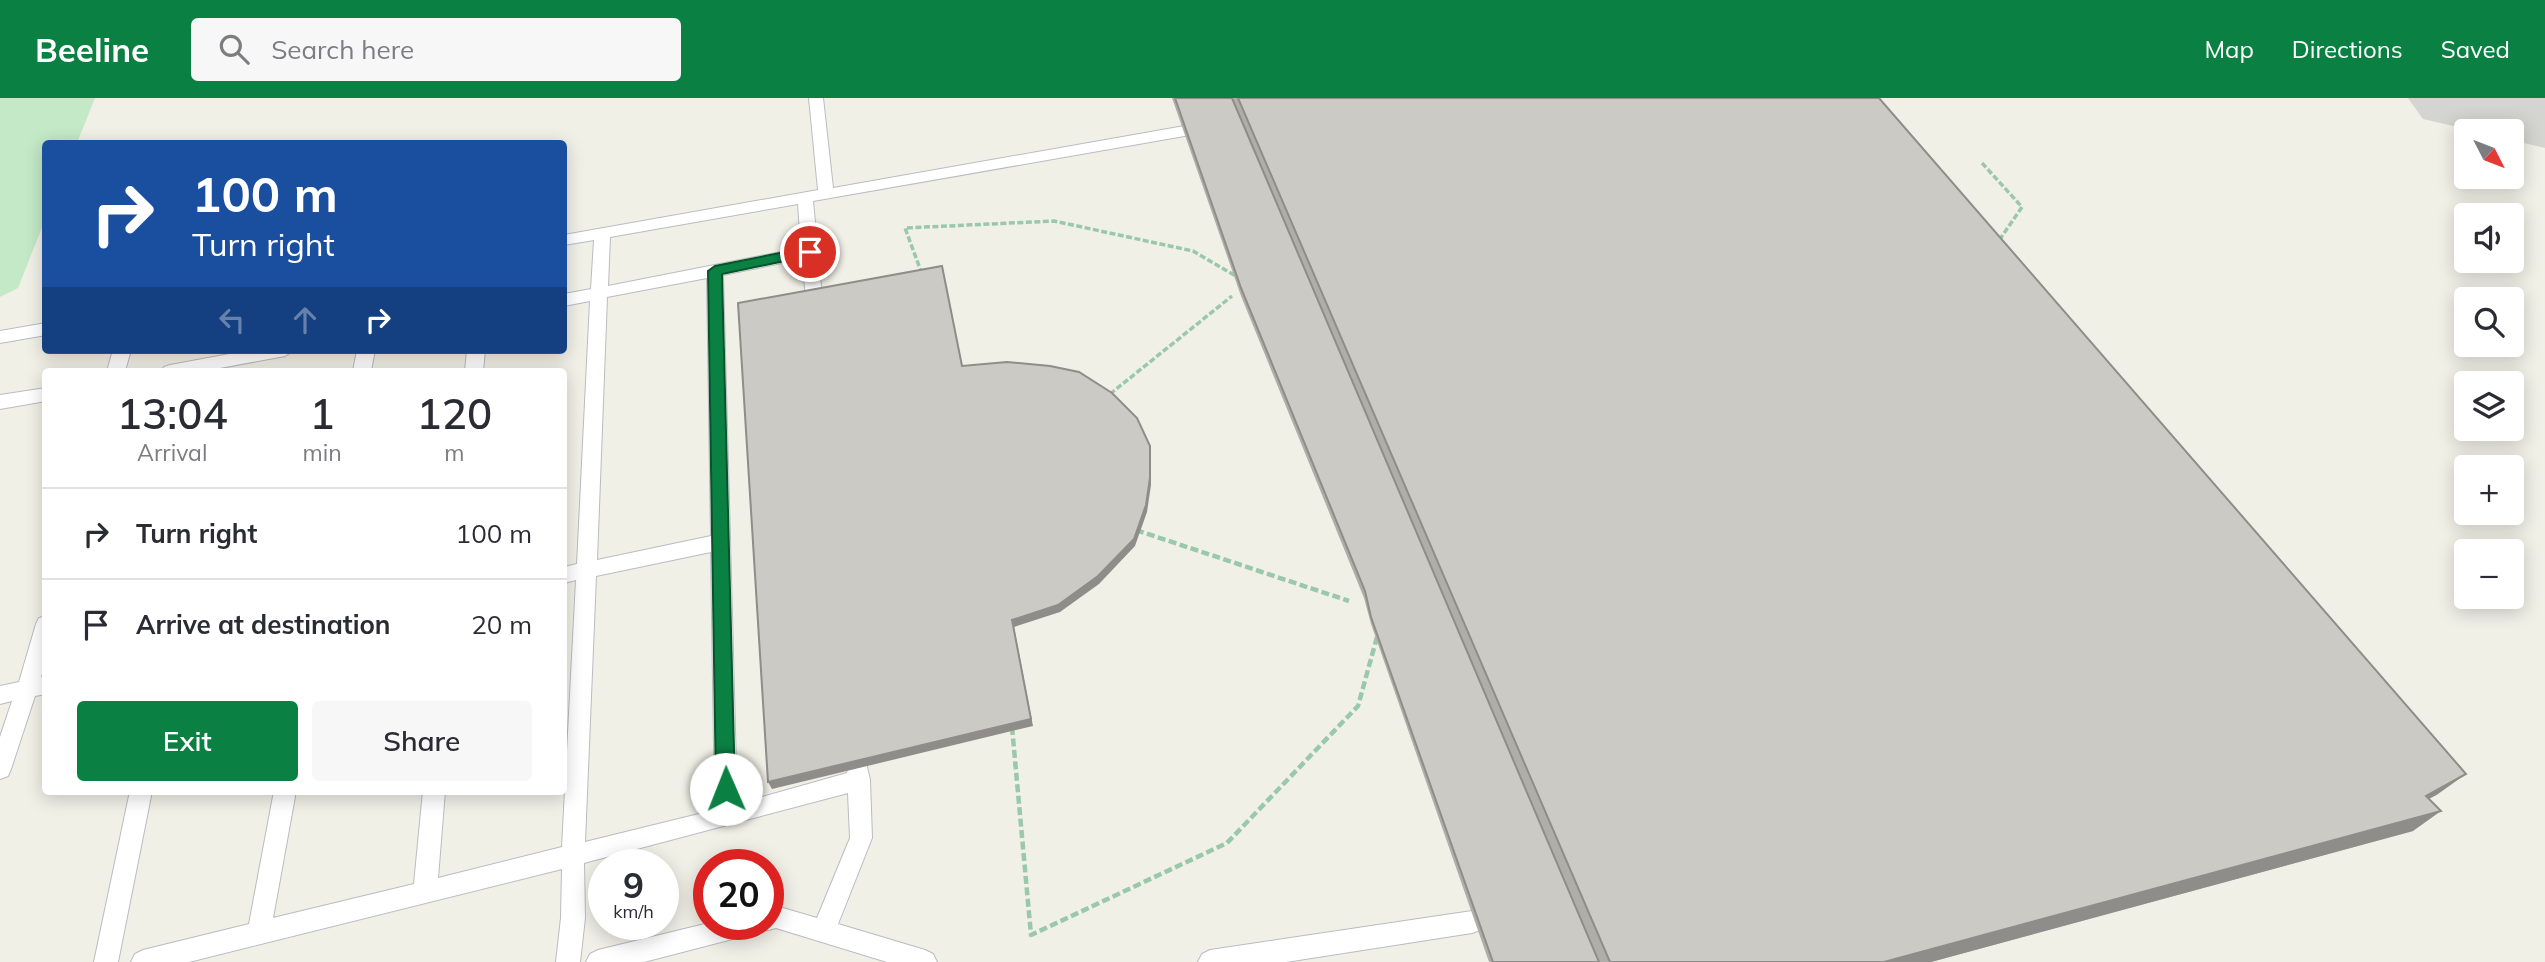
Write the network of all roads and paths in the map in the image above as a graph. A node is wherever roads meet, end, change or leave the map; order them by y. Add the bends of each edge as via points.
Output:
1 (819, 98) edge
2 (1190, 130) edge
3 (1982, 163) dead end
4 (826, 195) junction
5 (805, 198) junction
6 (602, 233) junction
7 (567, 239) edge
8 (1993, 249) edge
9 (810, 252) junction
10 (715, 271) junction
11 (924, 278) edge
12 (1247, 283) edge
13 (599, 293) junction
14 (1232, 296) dead end
15 (814, 298) edge
16 (567, 299) edge
17 (42, 330) edge
18 (0, 337) edge
19 (270, 354) edge
20 (227, 366) edge
21 (204, 368) edge
22 (42, 395) edge
23 (1108, 396) edge
24 (0, 402) edge
25 (1134, 529) edge
26 (721, 542) junction
27 (587, 570) junction
28 (567, 574) edge
29 (1349, 601) dead end
30 (1378, 635) edge
31 (42, 649) edge
32 (36, 687) edge
33 (0, 695) edge
34 (1012, 726) edge
35 (0, 769) edge
36 (140, 795) edge
37 (284, 795) edge
38 (434, 795) edge
39 (726, 817) junction
40 (573, 855) junction
41 (425, 891) junction
42 (784, 920) edge
43 (1472, 922) edge
44 (823, 932) junction
45 (259, 933) junction
46 (693, 938) edge
47 (106, 962) edge
48 (143, 962) edge
49 (568, 962) edge
50 (598, 962) edge
51 (925, 962) edge
52 (1210, 962) edge

1 - 4 lane
2 - 4 lane
3 - 8 path via 2022,206
4 - 5 lane
5 - 6 lane
5 - 9 lane
6 - 7 lane
6 - 13 lane
9 - 10 lane
9 - 15 lane
10 - 13 lane
10 - 26 lane
11 - 12 path via 905,228 1054,221 1193,251
13 - 16 lane
13 - 27 lane
14 - 23 path
17 - 18 lane
19 - 20 lane
20 - 21 lane
22 - 24 lane
25 - 29 path
26 - 27 lane
26 - 39 lane
27 - 28 lane
27 - 40 lane
30 - 34 path via 1358,706 1227,844 1031,935
31 - 32 lane
32 - 33 lane
32 - 35 lane
36 - 47 lane
37 - 45 lane
38 - 41 lane
39 - 40 lane
39 - 44 lane via 859,774 861,838
40 - 41 lane
40 - 49 lane
41 - 45 lane
42 - 44 lane
43 - 52 lane
44 - 51 lane
45 - 48 lane
46 - 50 lane

